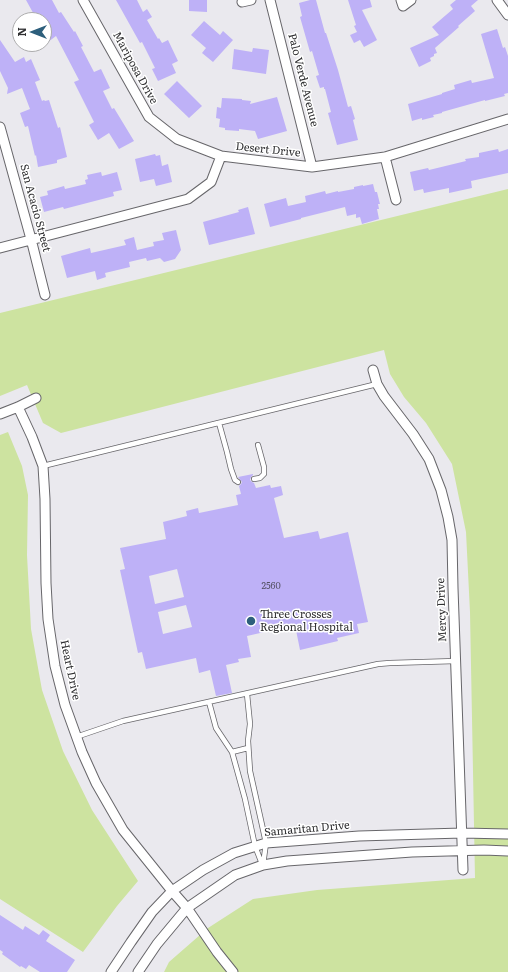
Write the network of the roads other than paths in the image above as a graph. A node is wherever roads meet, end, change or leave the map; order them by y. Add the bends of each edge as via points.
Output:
1 (83, 0) edge
2 (270, 0) edge
3 (411, 0) edge
4 (497, 0) edge
5 (402, 3) edge
6 (508, 15) edge
7 (508, 119) edge
8 (0, 127) edge
9 (221, 156) junction
10 (385, 157) junction
11 (312, 167) junction
12 (396, 200) dead end
13 (31, 240) junction
14 (0, 248) edge
15 (45, 295) dead end
16 (373, 370) dead end
17 (377, 384) junction
18 (36, 398) dead end
19 (18, 408) junction
20 (0, 414) edge
21 (219, 423) junction
22 (258, 445) dead end
23 (43, 466) junction
24 (254, 479) dead end
25 (238, 482) dead end
26 (456, 661) junction
27 (247, 694) junction
28 (209, 702) junction
29 (76, 737) junction
30 (248, 748) junction
31 (232, 752) junction
32 (462, 833) junction
33 (508, 834) edge
34 (266, 843) junction
35 (255, 846) junction
36 (463, 851) junction
37 (508, 851) edge
38 (263, 865) junction
39 (463, 870) dead end
40 (172, 891) junction
41 (187, 908) junction
42 (112, 972) edge
43 (138, 972) edge
44 (233, 972) edge

1 - 9 street, Mariposa Drive via 149,117 177,139
2 - 11 street, Palo Verde Avenue
3 - 5 street
4 - 6 street
7 - 10 street, Desert Drive
8 - 13 street, San Acacio Street
9 - 11 street, Desert Drive
9 - 13 street, Desert Drive via 211,182 188,200
10 - 11 street, Desert Drive
10 - 12 street
13 - 14 street, Desert Drive
13 - 15 street, San Acacio Street
16 - 17 street, Mercy Drive
17 - 21 lane
17 - 26 street, Mercy Drive via 429,459 441,490 452,540
18 - 19 street
19 - 20 street
19 - 23 street, Heart Drive
21 - 23 lane
21 - 25 lane via 231,469
22 - 24 lane via 264,474
23 - 29 street, Heart Drive via 48,619 55,666
26 - 27 lane via 378,664
26 - 32 street, Mercy Drive
27 - 28 lane
27 - 30 lane via 250,724
28 - 29 lane via 123,721
28 - 31 lane via 216,728
29 - 40 street, Heart Drive via 96,783 123,830
30 - 31 lane
30 - 34 lane via 250,771
31 - 35 lane
32 - 33 street, Samaritan Drive
32 - 34 street, Samaritan Drive via 359,836
32 - 36 street, Mercy Drive
34 - 35 street, Samaritan Drive
34 - 38 lane
35 - 38 lane
35 - 40 street, Samaritan Drive via 234,853
36 - 37 street
36 - 38 street via 360,855
36 - 39 street, Mercy Drive
38 - 41 street via 236,875
40 - 41 street, Heart Drive
40 - 42 street, Samaritan Drive via 152,912
41 - 43 street
41 - 44 street, Heart Drive

